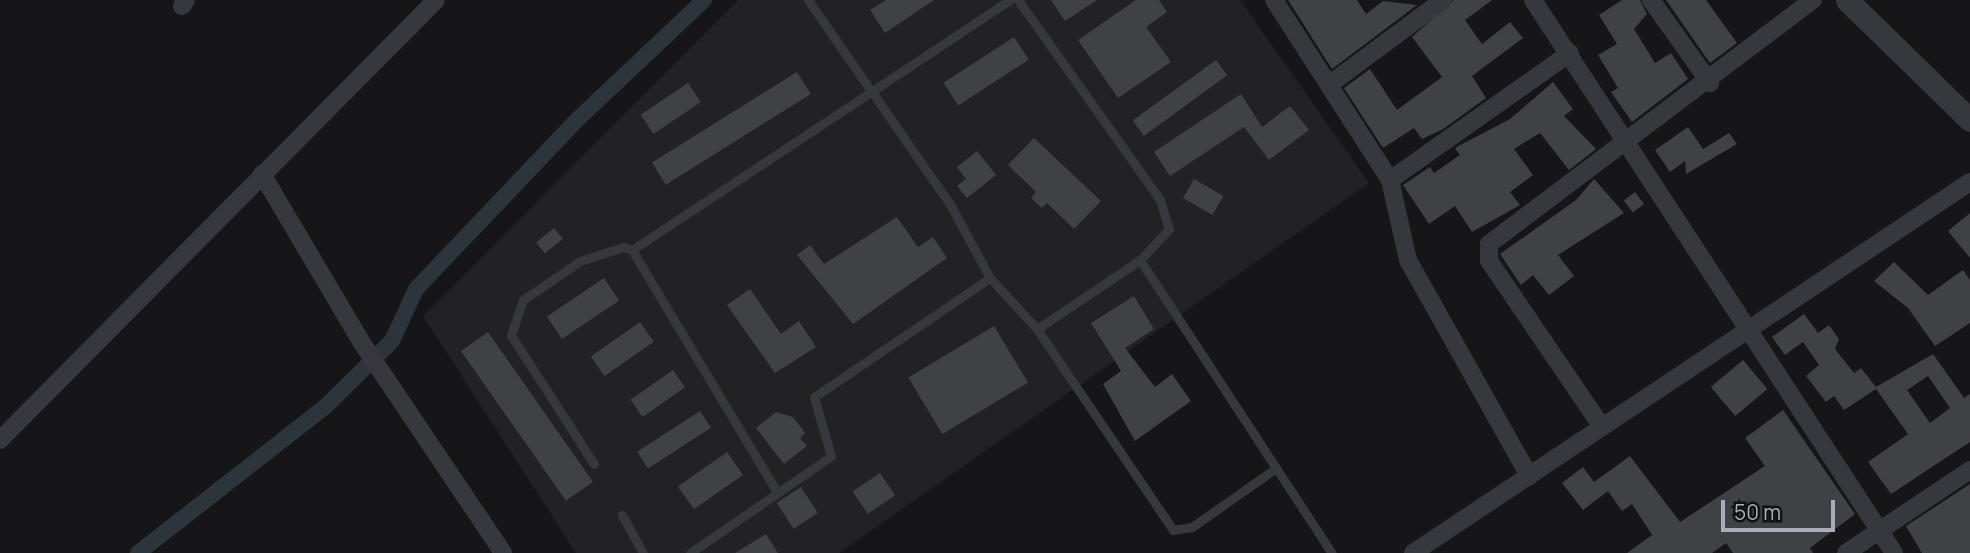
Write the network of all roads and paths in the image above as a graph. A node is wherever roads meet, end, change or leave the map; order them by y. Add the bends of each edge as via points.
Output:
1 (436, 0) edge
2 (808, 0) edge
3 (1009, 0) edge
4 (1018, 0) edge
5 (1275, 0) edge
6 (1443, 0) edge
7 (1533, 0) edge
8 (1651, 0) edge
9 (1813, 0) edge
10 (1847, 0) edge
11 (1570, 53) junction
12 (1710, 83) junction
13 (1330, 84) junction
14 (874, 93) junction
15 (1970, 120) edge
16 (1632, 143) junction
17 (262, 174) junction
18 (1390, 180) junction
19 (1970, 182) edge
20 (632, 250) junction
21 (1140, 260) junction
22 (990, 278) junction
23 (1037, 329) junction
24 (1751, 331) junction
25 (1602, 428) junction
26 (0, 440) edge
27 (594, 464) dead end
28 (1276, 468) junction
29 (1970, 470) edge
30 (1530, 476) junction
31 (776, 491) junction
32 (622, 515) dead end
33 (1879, 532) junction
34 (503, 553) edge
35 (643, 553) edge
36 (690, 553) edge
37 (1332, 553) edge
38 (1413, 553) edge
39 (1846, 553) edge
40 (1894, 553) edge

1 - 17 street
2 - 14 lane
3 - 14 lane
4 - 21 lane via 1160,200 1169,229
5 - 13 street
6 - 13 street
7 - 11 street
8 - 12 street
9 - 12 street
10 - 15 street
11 - 16 street
11 - 18 street
12 - 16 street
13 - 18 street
14 - 20 lane
14 - 22 lane
16 - 24 street
16 - 25 street via 1489,244 1486,253
17 - 26 street
17 - 34 street via 362,343
18 - 30 street via 1408,260
19 - 24 street
20 - 27 lane via 605,248 523,300 511,335
20 - 31 lane
21 - 23 lane
21 - 28 lane
22 - 23 lane
22 - 31 lane via 814,397 831,456
23 - 28 lane via 1173,530 1192,527
24 - 25 street
24 - 33 street
25 - 30 street
28 - 37 lane
29 - 33 street
30 - 38 street
31 - 36 lane
32 - 35 lane
33 - 39 street
33 - 40 street

